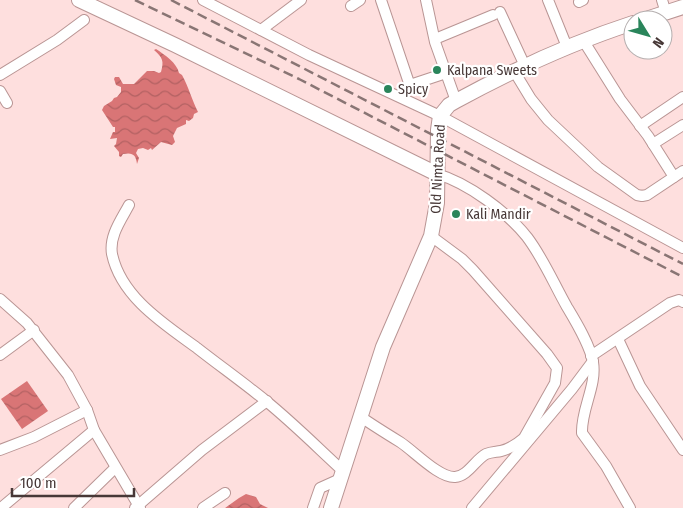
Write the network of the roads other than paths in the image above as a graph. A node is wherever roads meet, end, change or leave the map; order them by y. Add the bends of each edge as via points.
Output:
1 (79, 0) edge
2 (203, 0) edge
3 (301, 0) edge
4 (360, 0) edge
5 (381, 0) edge
6 (426, 0) edge
7 (548, 0) edge
8 (350, 6) dead end
9 (664, 6) edge
10 (683, 7) edge
11 (84, 20) dead end
12 (623, 26) edge
13 (261, 30) junction
14 (435, 39) junction
15 (583, 40) junction
16 (567, 47) junction
17 (519, 68) junction
18 (446, 73) junction
19 (0, 75) edge
20 (0, 91) edge
21 (683, 97) edge
22 (456, 101) junction
23 (7, 103) dead end
24 (440, 116) junction
25 (683, 125) edge
26 (640, 126) junction
27 (653, 144) junction
28 (437, 174) junction
29 (678, 174) edge
30 (128, 205) dead end
31 (431, 236) junction
32 (683, 248) edge
33 (0, 299) edge
34 (683, 302) edge
35 (34, 330) junction
36 (618, 339) junction
37 (0, 355) edge
38 (592, 358) junction
39 (267, 402) junction
40 (86, 410) junction
41 (361, 417) junction
42 (94, 430) junction
43 (681, 444) edge
44 (0, 450) edge
45 (115, 468) junction
46 (341, 474) junction
47 (225, 493) dead end
48 (138, 507) edge
49 (1, 508) edge
50 (74, 508) edge
51 (203, 508) edge
52 (313, 508) edge
53 (331, 508) edge
54 (472, 508) edge
55 (630, 508) edge

1 - 28 street
2 - 13 street
3 - 13 street
4 - 8 street
5 - 18 street via 409,83
6 - 14 street
7 - 16 street
9 - 10 street
11 - 19 street
12 - 15 street, Old Nimta Road
13 - 24 street
14 - 17 street via 496,13
14 - 18 street
15 - 16 street, Old Nimta Road
15 - 26 street
16 - 17 street, Old Nimta Road
17 - 22 street, Old Nimta Road
17 - 29 street via 530,99 548,120 598,167 637,195 647,195
18 - 22 street
20 - 23 street
21 - 26 street
22 - 24 street, Old Nimta Road
24 - 28 street, Old Nimta Road
24 - 32 street
25 - 27 street
26 - 27 street
27 - 29 street
28 - 31 street, Old Nimta Road
28 - 38 street via 471,189 527,237 576,322
30 - 39 street via 115,232 112,253 133,295 152,315
31 - 41 street, Old Nimta Road via 383,348
31 - 41 street via 473,270 547,354 557,368 556,383 524,438 502,451 488,453 456,477 437,470
33 - 35 street
34 - 36 street via 670,303
35 - 37 street
35 - 40 street via 68,375
36 - 38 street
36 - 43 street via 640,386
38 - 54 street via 572,389
38 - 55 street via 592,381 582,434 606,466
39 - 46 street
39 - 48 street via 202,450
40 - 42 street
40 - 44 street via 34,437
41 - 46 street, Old Nimta Road
42 - 45 street
42 - 49 street
45 - 48 street
45 - 50 street
46 - 52 street via 320,488
46 - 53 street, Old Nimta Road
47 - 51 street

